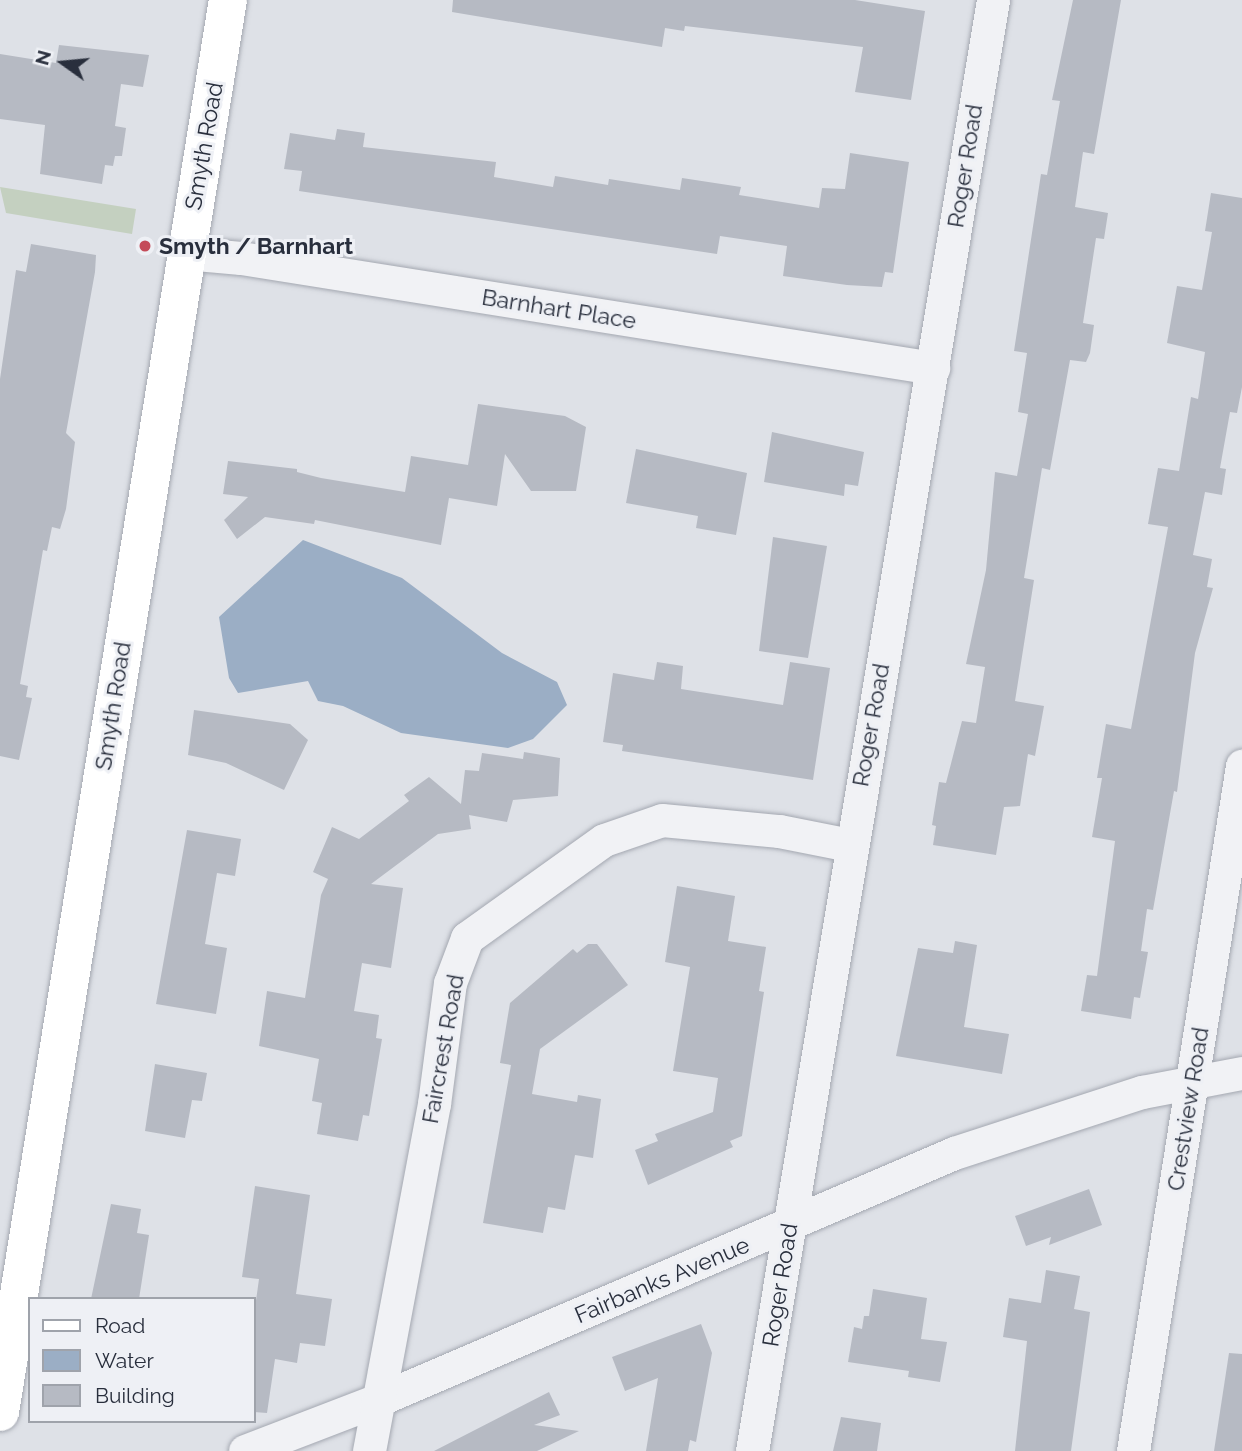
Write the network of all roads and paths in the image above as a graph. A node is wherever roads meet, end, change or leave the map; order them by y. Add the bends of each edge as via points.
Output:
1 (228, 0) edge
2 (993, 0) edge
3 (185, 253) junction
4 (933, 368) junction
5 (1242, 766) edge
6 (850, 845) junction
7 (1242, 1073) edge
8 (1192, 1084) junction
9 (790, 1226) junction
10 (6, 1332) edge
11 (378, 1400) junction
12 (0, 1412) edge
13 (246, 1451) edge
14 (369, 1451) edge
15 (752, 1451) edge
16 (1133, 1451) edge

1 - 3 main road, Smyth Road
2 - 4 street, Roger Road
3 - 4 street, Barnhart Place via 241,258
3 - 10 main road, Smyth Road
4 - 6 street, Roger Road
5 - 8 street, Crestview Road
6 - 9 street, Roger Road
6 - 11 street, Faircrest Road via 779,831 662,820 604,839 467,939 450,983 434,1104
7 - 8 street, Fairbanks Avenue
8 - 9 street, Fairbanks Avenue via 1142,1092 954,1153
8 - 16 street, Crestview Road
9 - 11 street, Fairbanks Avenue
9 - 15 street, Roger Road
10 - 12 main road, Smyth Road
11 - 13 street, Fairbanks Avenue
11 - 14 street, Faircrest Road

